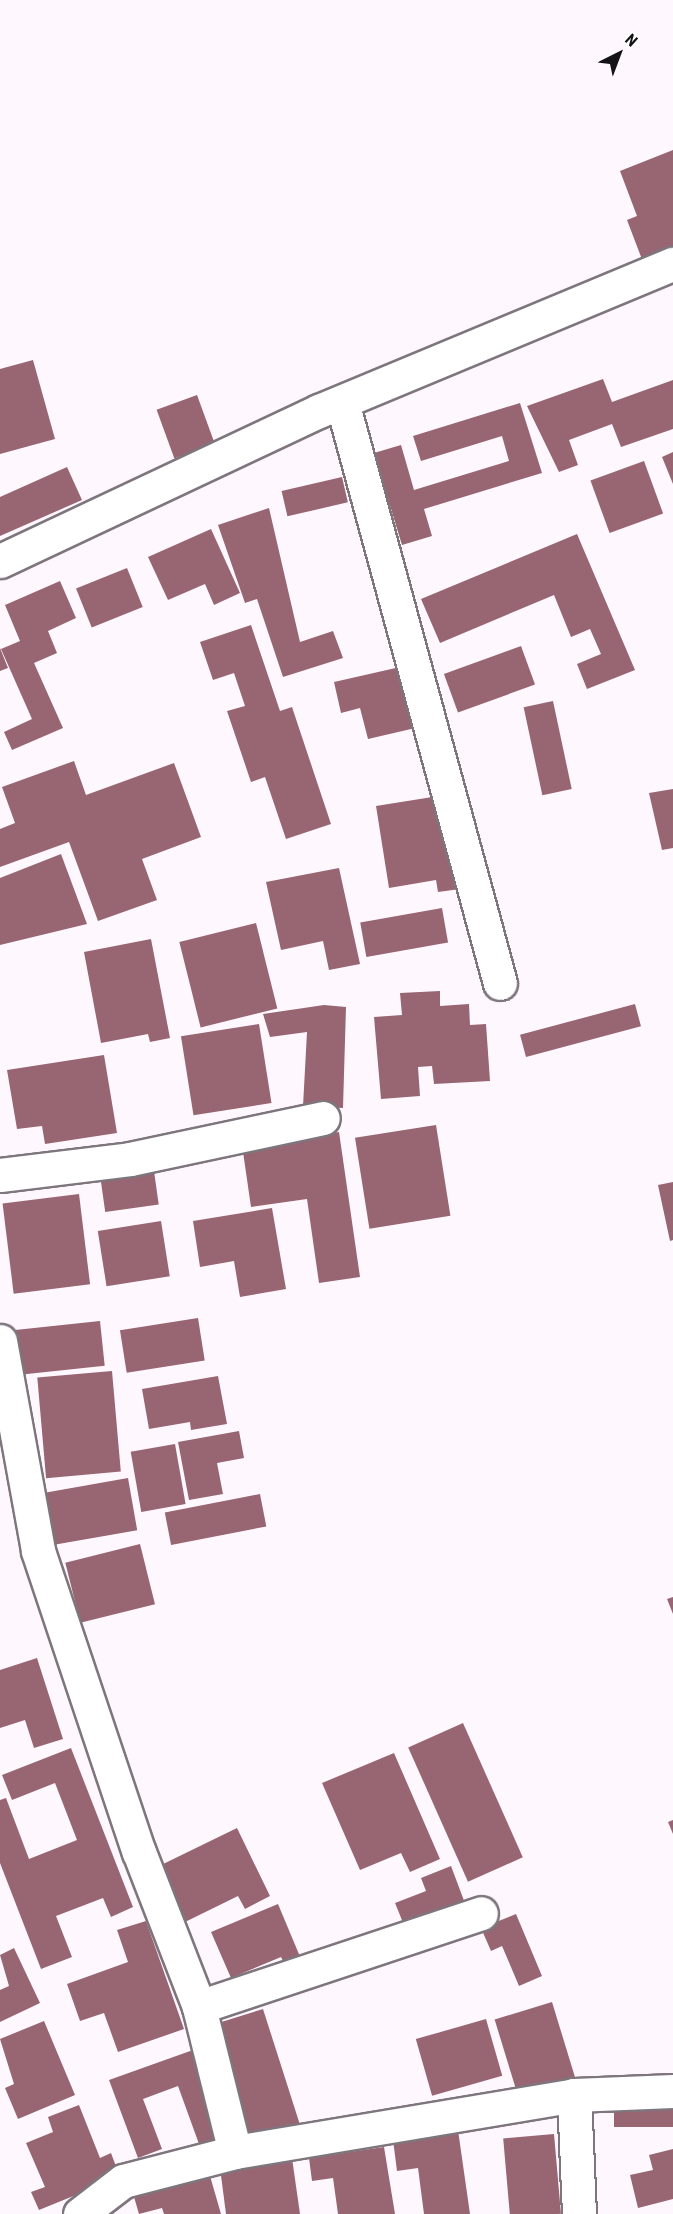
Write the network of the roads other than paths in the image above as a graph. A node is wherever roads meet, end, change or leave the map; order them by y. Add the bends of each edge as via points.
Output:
1 (673, 264) edge
2 (342, 402) junction
3 (0, 561) edge
4 (500, 983) dead end
5 (323, 1118) dead end
6 (0, 1175) edge
7 (0, 1341) edge
8 (481, 1912) dead end
9 (200, 2007) junction
10 (673, 2091) edge
11 (574, 2095) junction
12 (235, 2152) junction
13 (80, 2214) edge
14 (579, 2214) edge

1 - 2 street
2 - 3 street
2 - 4 street
5 - 6 street via 129,1159
7 - 9 street via 38,1551 139,1852
8 - 9 street
9 - 12 street
10 - 11 street
11 - 12 street
11 - 14 street
12 - 13 street via 123,2181

